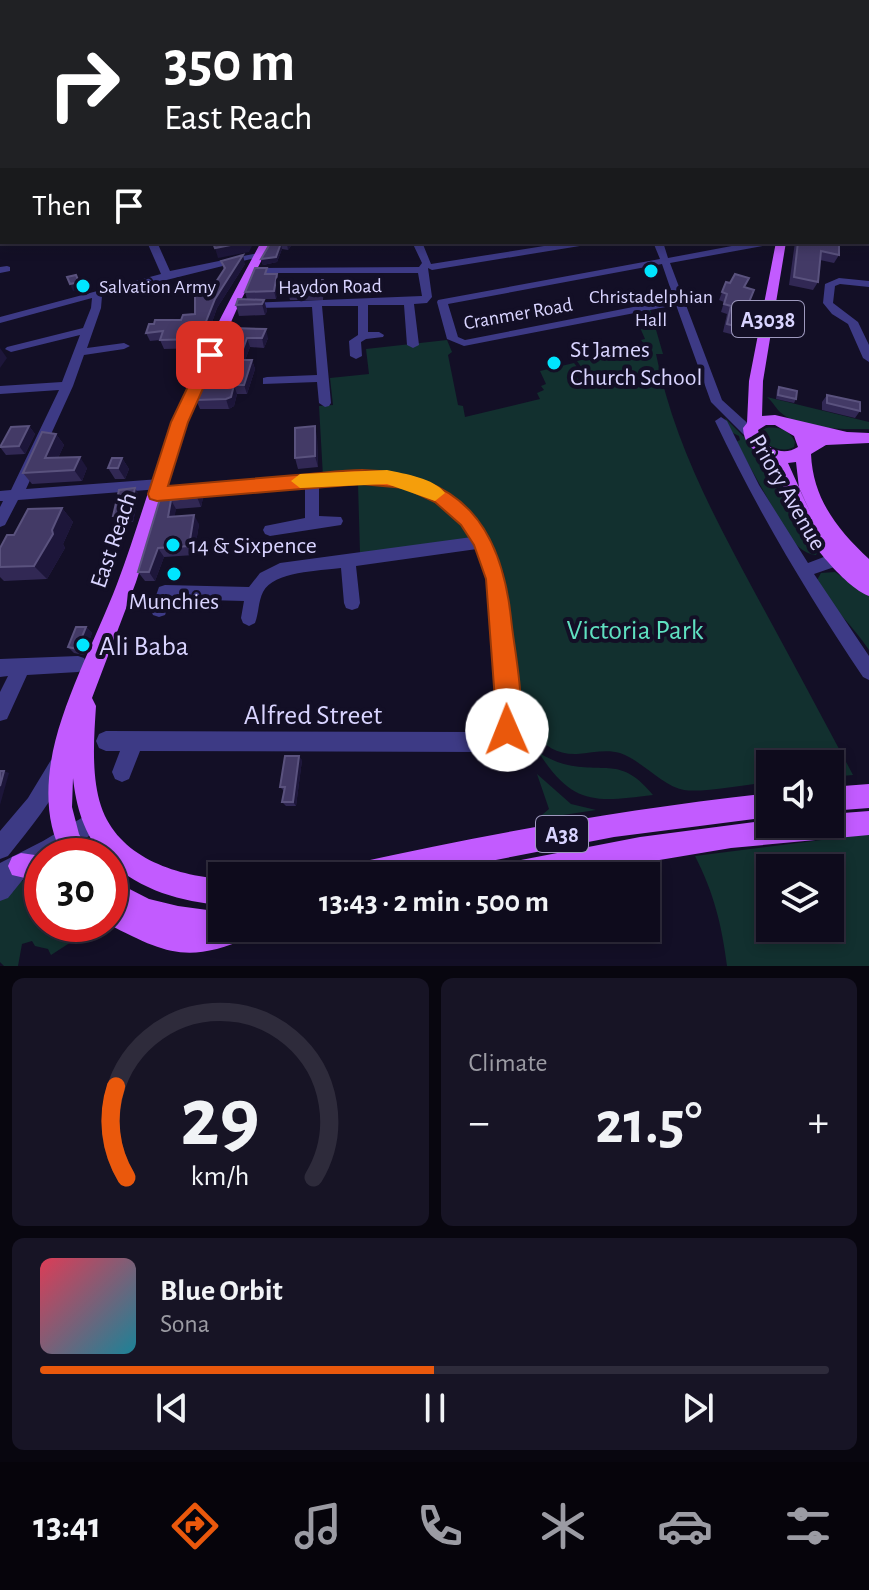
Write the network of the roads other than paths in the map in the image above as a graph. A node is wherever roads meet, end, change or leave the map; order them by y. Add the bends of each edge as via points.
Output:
1 (153, 244) edge
2 (265, 244) edge
3 (418, 244) edge
4 (521, 244) edge
5 (571, 244) edge
6 (659, 244) edge
7 (757, 244) edge
8 (780, 244) edge
9 (527, 252) junction
10 (258, 256) junction
11 (666, 261) junction
12 (426, 267) junction
13 (251, 270) junction
14 (167, 275) junction
15 (869, 284) edge
16 (97, 293) junction
17 (680, 301) junction
18 (409, 302) junction
19 (233, 304) junction
20 (363, 304) junction
21 (317, 306) junction
22 (0, 320) edge
23 (88, 330) junction
24 (379, 335) dead end
25 (363, 336) junction
26 (413, 345) dead end
27 (123, 347) dead end
28 (11, 349) dead end
29 (80, 352) junction
30 (356, 356) dead end
31 (869, 358) edge
32 (323, 378) junction
33 (267, 381) dead end
34 (67, 386) junction
35 (0, 390) edge
36 (757, 397) junction
37 (325, 403) dead end
38 (725, 418) junction
39 (787, 424) junction
40 (744, 431) junction
41 (847, 437) junction
42 (869, 438) edge
43 (805, 451) junction
44 (772, 454) junction
45 (312, 480) junction
46 (158, 489) junction
47 (10, 495) edge
48 (0, 521) edge
49 (336, 521) dead end
50 (312, 523) junction
51 (270, 530) dead end
52 (483, 542) junction
53 (837, 559) junction
54 (348, 561) junction
55 (806, 570) junction
56 (869, 570) edge
57 (869, 588) edge
58 (252, 594) junction
59 (352, 603) dead end
60 (159, 610) dead end
61 (249, 618) dead end
62 (78, 664) dead end
63 (22, 667) junction
64 (0, 668) edge
65 (869, 671) edge
66 (86, 691) junction
67 (0, 712) edge
68 (106, 741) dead end
69 (133, 743) junction
70 (62, 761) junction
71 (122, 772) dead end
72 (869, 796) edge
73 (844, 798) edge
74 (756, 806) edge
75 (95, 820) junction
76 (869, 823) edge
77 (70, 838) edge
78 (81, 838) edge
79 (0, 848) edge
80 (423, 862) edge
81 (575, 862) edge
82 (21, 870) edge
83 (0, 890) edge
84 (208, 890) edge
85 (128, 903) edge
86 (128, 920) edge
87 (208, 924) edge
88 (208, 940) edge

1 - 14 street
2 - 10 main road, East Reach
3 - 12 street
4 - 9 street
5 - 9 street
6 - 11 street, Priory Avenue
7 - 11 street
8 - 36 main road, A3038
9 - 12 street
10 - 13 main road, East Reach
10 - 14 street
11 - 17 street, Priory Avenue
11 - 17 street, Cranmer Road via 442,302 457,342
12 - 13 street
12 - 18 street, Haydon Road via 427,299
13 - 19 main road, East Reach
14 - 16 street
15 - 31 street via 830,284 828,303 855,325
16 - 22 street
16 - 23 street
17 - 38 street, Priory Avenue
18 - 20 street, Haydon Road
18 - 26 street
19 - 21 street, Haydon Road
19 - 46 main road, East Reach via 180,422
20 - 21 street, Haydon Road
20 - 25 street
21 - 32 street
23 - 28 street
23 - 29 street
24 - 25 street
25 - 30 street via 355,341
27 - 29 street
29 - 34 street
32 - 33 street
32 - 37 street
34 - 35 street
34 - 47 street
36 - 39 main road
36 - 40 main road, A3038
38 - 40 street, Priory Avenue
38 - 40 street, Priory Avenue
39 - 40 main road via 766,419
39 - 41 main road
39 - 43 main road via 805,439
40 - 44 main road, Priory Avenue
40 - 55 street, Priory Avenue via 753,487
41 - 42 main road
41 - 43 main road via 819,441
43 - 44 main road via 789,457
43 - 56 main road, Priory Avenue via 805,485 815,508
44 - 53 main road, Priory Avenue via 787,472 810,527
45 - 46 street
45 - 50 street
45 - 52 street via 407,481 452,505
46 - 47 street
46 - 66 main road, East Reach
47 - 48 street
49 - 50 street
50 - 51 street
52 - 54 street
52 - 69 street, Alfred Street via 496,579 509,714 502,737
53 - 55 street, Priory Avenue
53 - 57 main road, Priory Avenue
54 - 58 street via 267,574
54 - 59 street
55 - 65 street, Priory Avenue
58 - 60 street via 210,586 165,592
58 - 61 street
62 - 63 street
63 - 64 street
63 - 67 street
66 - 70 main road, East Reach
66 - 75 main road via 82,755
68 - 69 street, Alfred Street
69 - 71 street
70 - 77 main road via 60,807
70 - 79 street, East Reach
72 - 73 main road
74 - 80 main road, A38 via 586,828
75 - 78 street
75 - 84 main road via 116,850 154,879
76 - 81 main road, A38 via 675,842
82 - 83 street
85 - 87 main road
86 - 88 main road via 149,931

